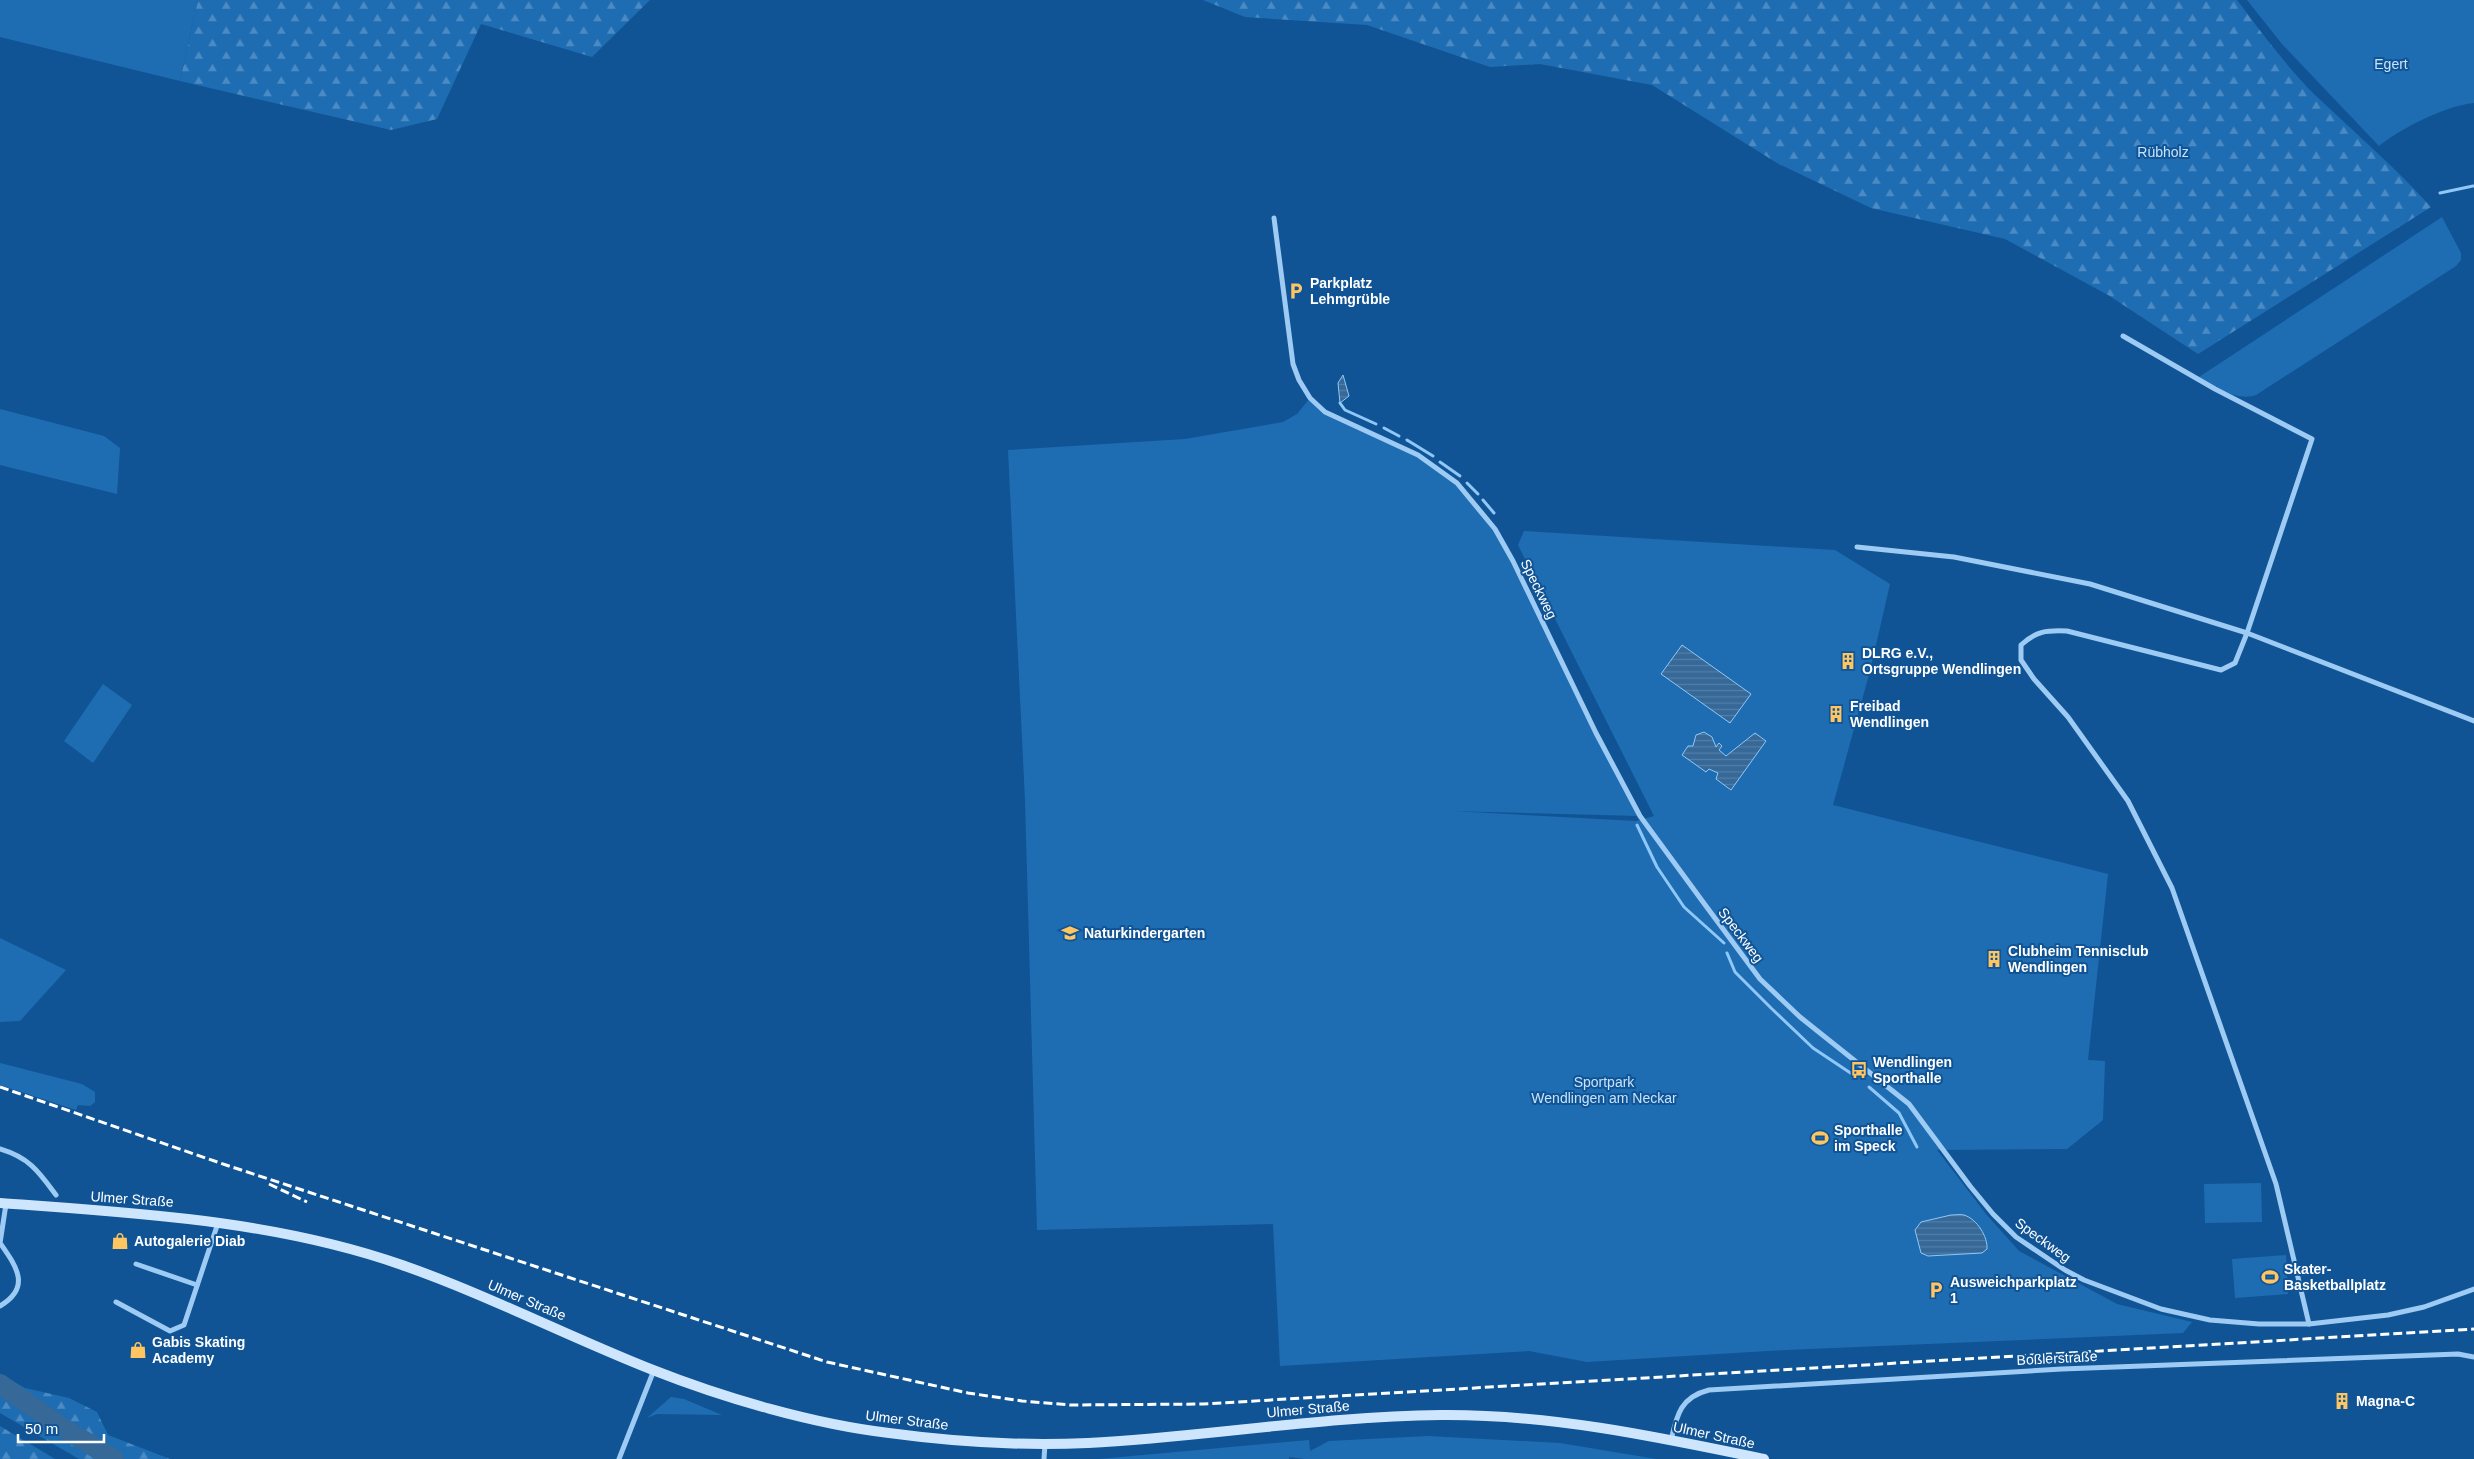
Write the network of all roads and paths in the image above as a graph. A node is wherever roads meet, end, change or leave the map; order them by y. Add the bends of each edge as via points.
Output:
1 (1274, 218) dead end
2 (2123, 336) dead end
3 (1857, 547) dead end
4 (2247, 633) junction
5 (2474, 721) edge
6 (0, 1149) edge
7 (56, 1195) dead end
8 (3, 1204) edge
9 (218, 1223) junction
10 (136, 1264) dead end
11 (197, 1286) junction
12 (2474, 1289) edge
13 (116, 1302) dead end
14 (0, 1306) edge
15 (2309, 1324) junction
16 (2474, 1357) edge
17 (654, 1370) junction
18 (1671, 1440) junction
19 (1045, 1444) junction
20 (619, 1459) edge
21 (1044, 1459) edge
22 (1764, 1459) edge

1 - 15 street, Speckweg via 1293,364 1310,398 1325,412 1426,461 1457,482 1495,529 1640,816 1760,979 1800,1017 1909,1104 1993,1214 2016,1237 2065,1270 2161,1309 2210,1320
2 - 4 street via 2312,439
3 - 4 street via 1954,557 2090,584
4 - 5 street
4 - 15 street via 2235,663 2221,670 2067,631 2046,630 2031,636 2021,646 2021,660 2068,717 2128,801 2172,888 2276,1184
6 - 7 street via 38,1170
8 - 9 main road, Ulmer Straße via 188,1217
8 - 14 street via 0,1243 17,1268 19,1286 13,1296
9 - 11 street
9 - 17 main road, Ulmer Straße via 300,1237 398,1263 494,1300
10 - 11 street
11 - 13 street via 184,1325 170,1331
12 - 15 street, Speckweg via 2424,1308
16 - 18 street, Boßlerstraße via 2458,1354 2072,1368 1709,1390 1696,1393 1684,1403
17 - 19 main road, Ulmer Straße via 782,1412 885,1433
17 - 20 street
18 - 19 main road, Ulmer Straße via 1545,1421 1441,1415
18 - 22 main road, Ulmer Straße
19 - 21 street

